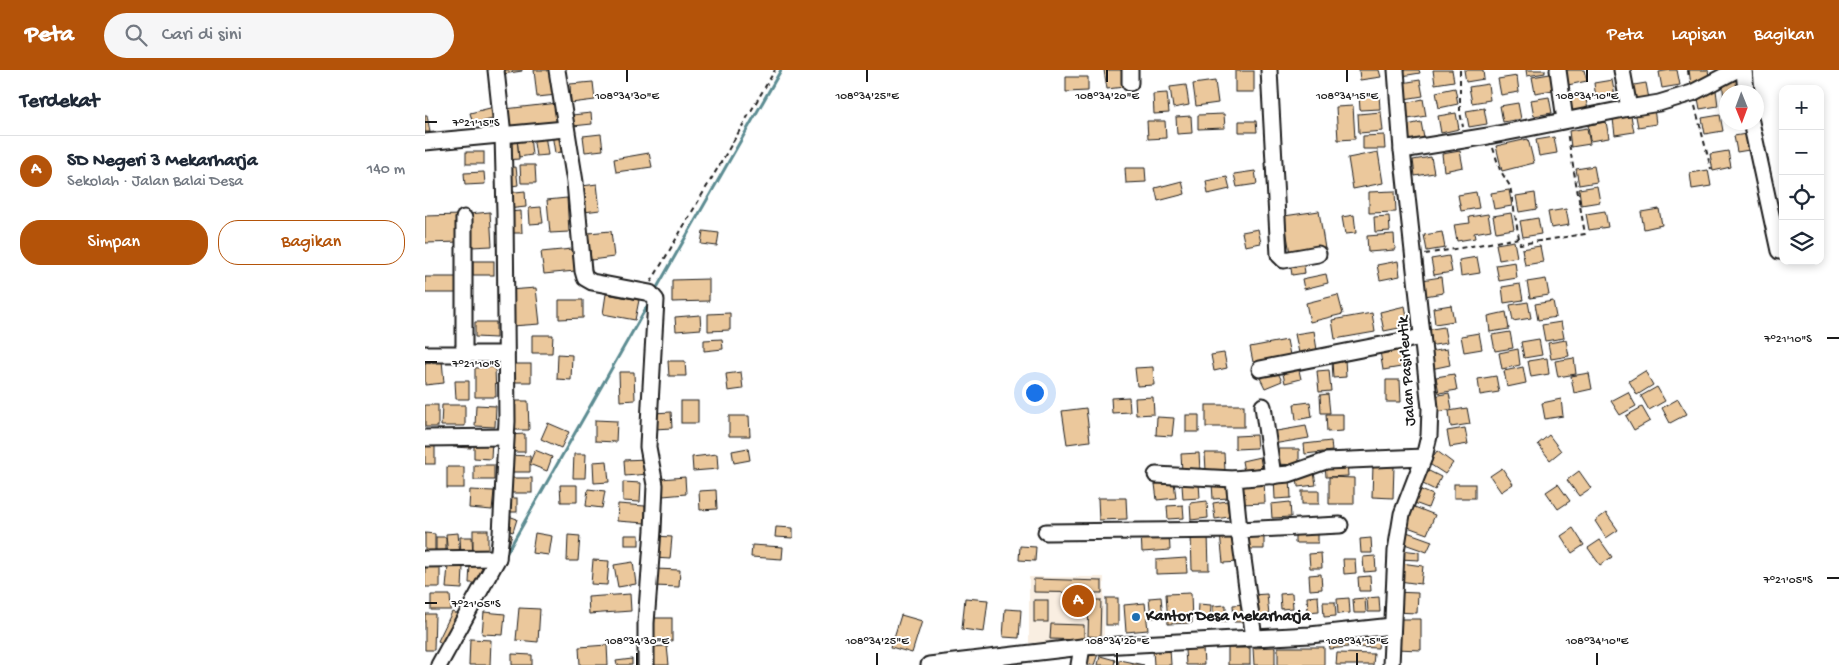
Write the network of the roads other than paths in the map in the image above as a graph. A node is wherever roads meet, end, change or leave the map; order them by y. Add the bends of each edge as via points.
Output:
1 (496, 70) edge
2 (557, 70) edge
3 (1269, 70) edge
4 (1396, 70) edge
5 (1558, 70) edge
6 (1622, 70) edge
7 (1736, 70) edge
8 (1744, 70) edge
9 (1745, 85) edge
10 (1629, 108) junction
11 (1565, 120) junction
12 (565, 129) junction
13 (1753, 130) edge
14 (503, 135) junction
15 (425, 142) edge
16 (1402, 150) junction
17 (464, 218) dead end
18 (1779, 251) dead end
19 (1318, 254) dead end
20 (1422, 337) junction
21 (425, 354) edge
22 (506, 354) junction
23 (464, 355) junction
24 (1260, 369) dead end
25 (1263, 406) dead end
26 (505, 437) junction
27 (425, 438) edge
28 (1424, 457) junction
29 (1156, 475) dead end
30 (1273, 476) junction
31 (1234, 479) junction
32 (1340, 524) dead end
33 (1239, 530) junction
34 (1046, 532) dead end
35 (498, 558) junction
36 (425, 559) edge
37 (1392, 626) junction
38 (1254, 638) junction
39 (1082, 647) junction
40 (439, 665) edge
41 (646, 665) edge
42 (929, 665) edge
43 (1079, 665) edge
44 (1391, 665) edge

1 - 14 street
2 - 12 street
3 - 19 street via 1279,256 1284,260
4 - 16 street, Jalan Pasirleutik
5 - 11 street
6 - 10 street
7 - 10 street via 1692,93
8 - 9 street
10 - 11 street
11 - 16 street
12 - 14 street
12 - 41 street via 575,182 585,278 650,295 648,447 655,485 645,623
13 - 18 street
14 - 15 street
14 - 22 street
16 - 20 street, Jalan Pasirleutik
17 - 23 street
20 - 24 street
20 - 28 street, Jalan Pasirleutik via 1430,408
21 - 23 street
22 - 23 street
22 - 26 street
25 - 30 street
26 - 27 street
26 - 35 street
28 - 30 street via 1326,461
28 - 37 street, Jalan Pasirleutik via 1402,514 1396,551
29 - 31 street
30 - 31 street
31 - 33 street
32 - 33 street
33 - 34 street
33 - 38 street
35 - 36 street
35 - 40 street
37 - 38 street
37 - 44 street, Jalan Pasirleutik
38 - 39 street
39 - 42 street
39 - 43 street

